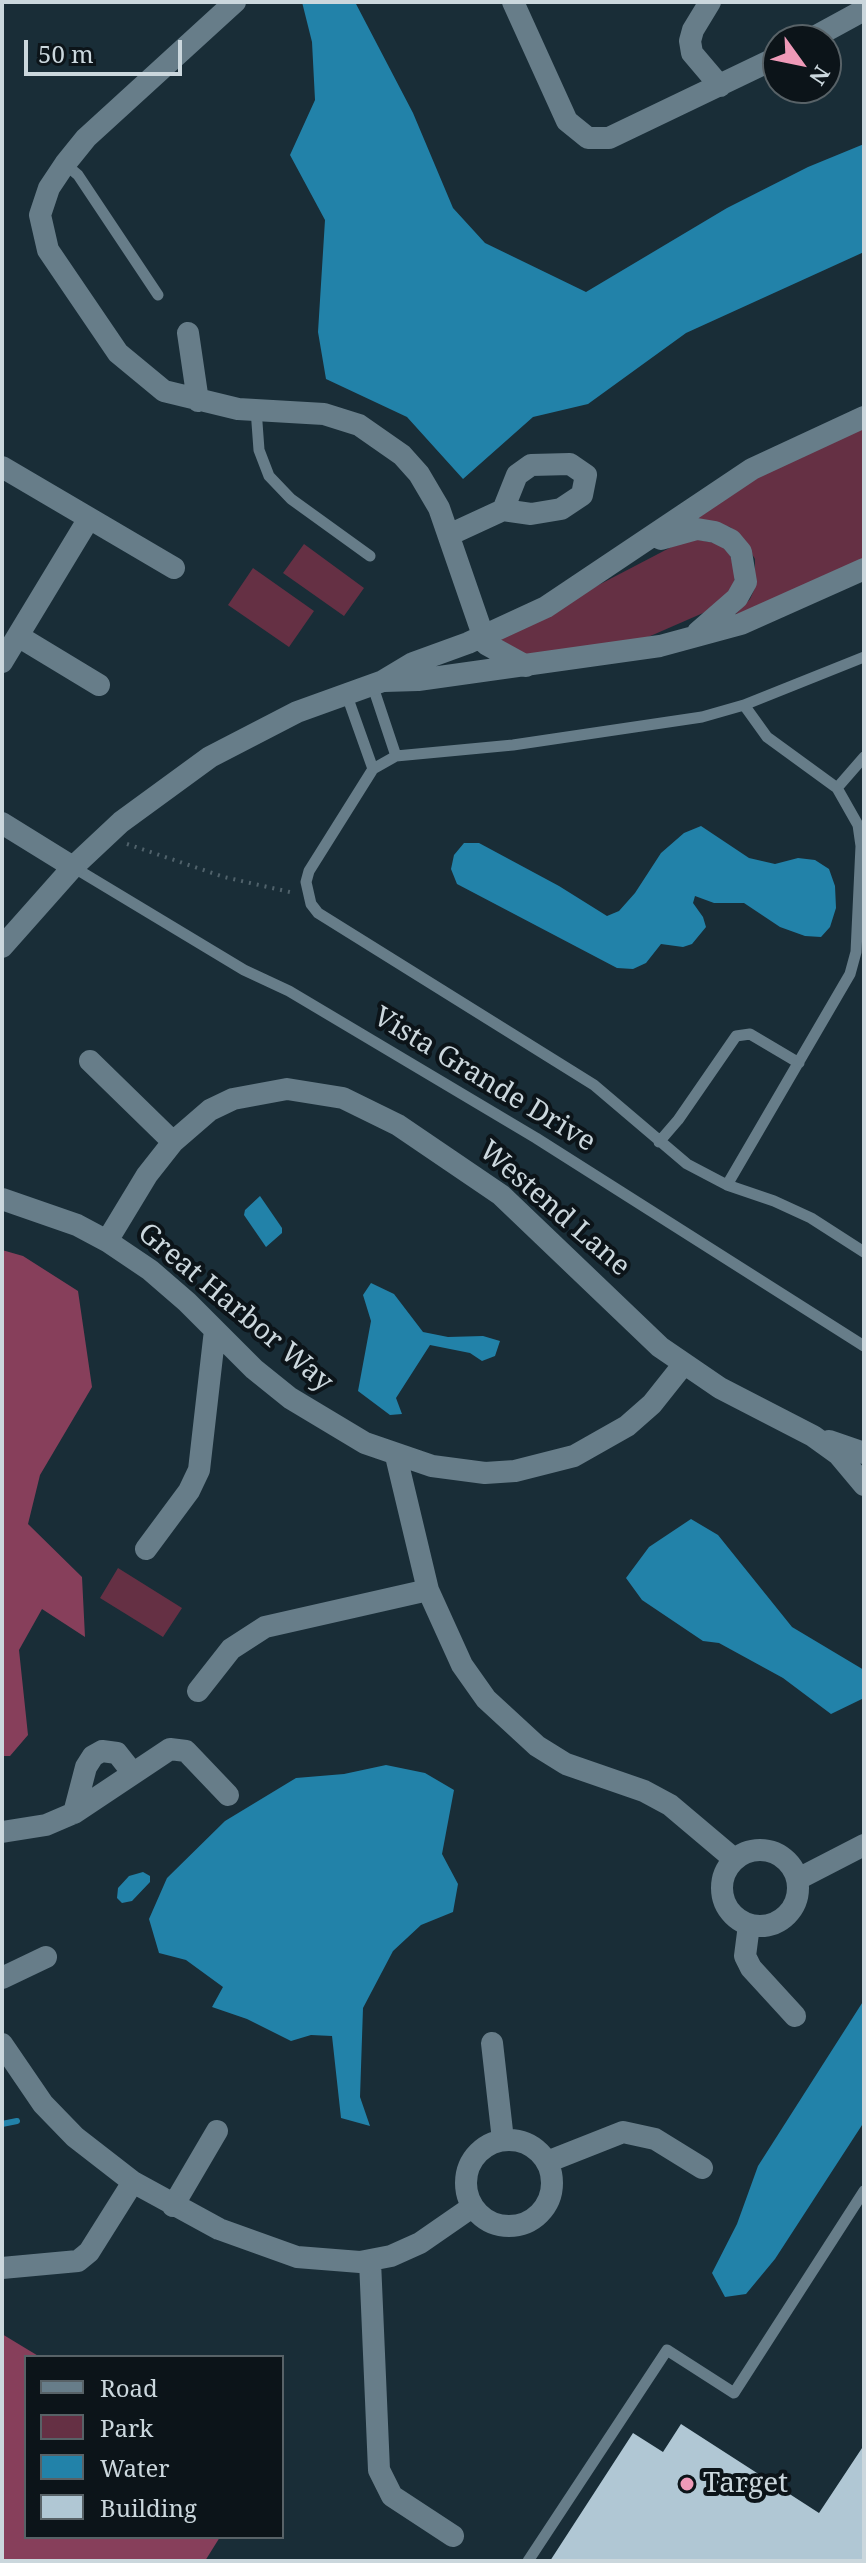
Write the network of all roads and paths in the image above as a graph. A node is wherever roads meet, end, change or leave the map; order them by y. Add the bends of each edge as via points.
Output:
1 (235, 2) edge
2 (710, 2) edge
3 (519, 6) edge
4 (864, 10) edge
5 (838, 24) edge
6 (762, 65) edge
7 (720, 86) junction
8 (65, 164) junction
9 (158, 295) dead end
10 (188, 333) dead end
11 (198, 401) junction
12 (256, 409) junction
13 (864, 417) edge
14 (2, 467) edge
15 (503, 510) dead end
16 (88, 520) junction
17 (451, 534) junction
18 (643, 544) junction
19 (370, 556) dead end
20 (174, 568) dead end
21 (864, 569) edge
22 (18, 636) junction
23 (483, 637) junction
24 (691, 638) junction
25 (864, 657) edge
26 (2, 662) edge
27 (526, 666) junction
28 (378, 683) junction
29 (99, 685) dead end
30 (346, 693) junction
31 (744, 705) junction
32 (396, 756) junction
33 (864, 757) edge
34 (373, 769) junction
35 (837, 788) junction
36 (2, 823) edge
37 (105, 837) junction
38 (73, 867) junction
39 (308, 897) junction
40 (2, 947) edge
41 (90, 1061) dead end
42 (799, 1063) junction
43 (173, 1142) junction
44 (659, 1142) junction
45 (727, 1185) junction
46 (2, 1199) edge
47 (107, 1241) junction
48 (864, 1252) edge
49 (215, 1330) junction
50 (864, 1346) edge
51 (683, 1365) junction
52 (813, 1436) junction
53 (864, 1453) edge
54 (396, 1456) junction
55 (864, 1485) edge
56 (146, 1549) dead end
57 (428, 1590) junction
58 (198, 1691) dead end
59 (132, 1772) junction
60 (228, 1795) dead end
61 (74, 1813) junction
62 (2, 1832) edge
63 (864, 1845) edge
64 (734, 1859) junction
65 (798, 1879) junction
66 (749, 1925) junction
67 (46, 1957) dead end
68 (2, 1978) edge
69 (795, 2016) dead end
70 (492, 2043) dead end
71 (2, 2044) edge
72 (217, 2131) dead end
73 (503, 2140) junction
74 (547, 2162) junction
75 (702, 2168) dead end
76 (133, 2182) junction
77 (864, 2191) edge
78 (173, 2206) junction
79 (472, 2207) junction
80 (370, 2261) junction
81 (2, 2268) edge
82 (453, 2536) dead end
83 (528, 2561) edge

1 - 8 street via 86,138
2 - 7 street via 690,41 692,53
3 - 7 street via 567,121 588,138 609,138
4 - 5 street
6 - 7 street
8 - 9 lane via 78,175
8 - 11 street via 40,215 48,250 118,353 164,391
10 - 11 street
11 - 12 street
12 - 17 street via 324,414 382,438 419,474
12 - 19 lane via 259,450 269,476 291,499
13 - 18 street via 752,469
14 - 16 street
15 - 17 street
16 - 20 street
16 - 22 street
17 - 23 street
18 - 23 street via 546,607
18 - 24 street via 697,529 731,540 741,552 746,582 737,598
21 - 24 street via 780,609
22 - 26 street
22 - 29 street
23 - 27 street via 494,651
23 - 28 street via 413,663
24 - 27 street
25 - 31 lane
27 - 28 street
28 - 30 street
28 - 32 lane
30 - 34 lane
30 - 37 street via 271,723 210,757 164,787
31 - 32 lane via 624,730
31 - 35 lane via 767,737
32 - 34 lane
33 - 35 lane
34 - 39 lane via 309,871
35 - 42 lane via 858,825 861,846 856,952 845,986
36 - 38 street
37 - 38 street
37 - 39 path via 210,873
38 - 40 street
38 - 50 lane, Vista Grande Drive via 536,1138
39 - 44 lane via 318,913 594,1085
41 - 43 street
42 - 44 lane via 750,1034 736,1036
42 - 45 lane
43 - 47 street, Westend Lane
43 - 51 street, Westend Lane via 210,1110 262,1092 313,1090 356,1103 501,1195
44 - 45 lane
45 - 48 lane via 811,1218
46 - 47 street, Great Harbor Way
47 - 49 street, Great Harbor Way via 150,1270
49 - 54 street, Great Harbor Way via 290,1398 333,1427
49 - 56 street via 199,1470
51 - 52 street, Westend Lane
51 - 54 street, Great Harbor Way via 627,1426 545,1465 485,1473
52 - 53 street
52 - 55 street via 838,1454
54 - 57 street
57 - 58 street via 265,1627 231,1649
57 - 64 street via 462,1665 506,1721 566,1764 670,1805
59 - 60 street via 170,1749 186,1751
59 - 61 street
59 - 61 street via 110,1750 93,1756
61 - 62 street via 46,1825
63 - 65 street
64 - 65 street via 744,1852 769,1850 782,1856
64 - 66 street via 725,1870 722,1897 728,1909
65 - 66 street via 789,1914 777,1923
66 - 69 street via 745,1956 751,1968
67 - 68 street
70 - 73 street
71 - 76 street via 43,2104
72 - 78 street
73 - 74 street via 531,2145
73 - 79 street via 480,2150 470,2163 466,2192
74 - 75 street via 623,2132 655,2139
74 - 79 street via 549,2199 528,2222 497,2225
76 - 78 street
76 - 81 street via 78,2261
77 - 83 lane via 734,2393 667,2350
78 - 80 street via 297,2257
79 - 80 street via 420,2243
80 - 82 street via 379,2470 392,2496

